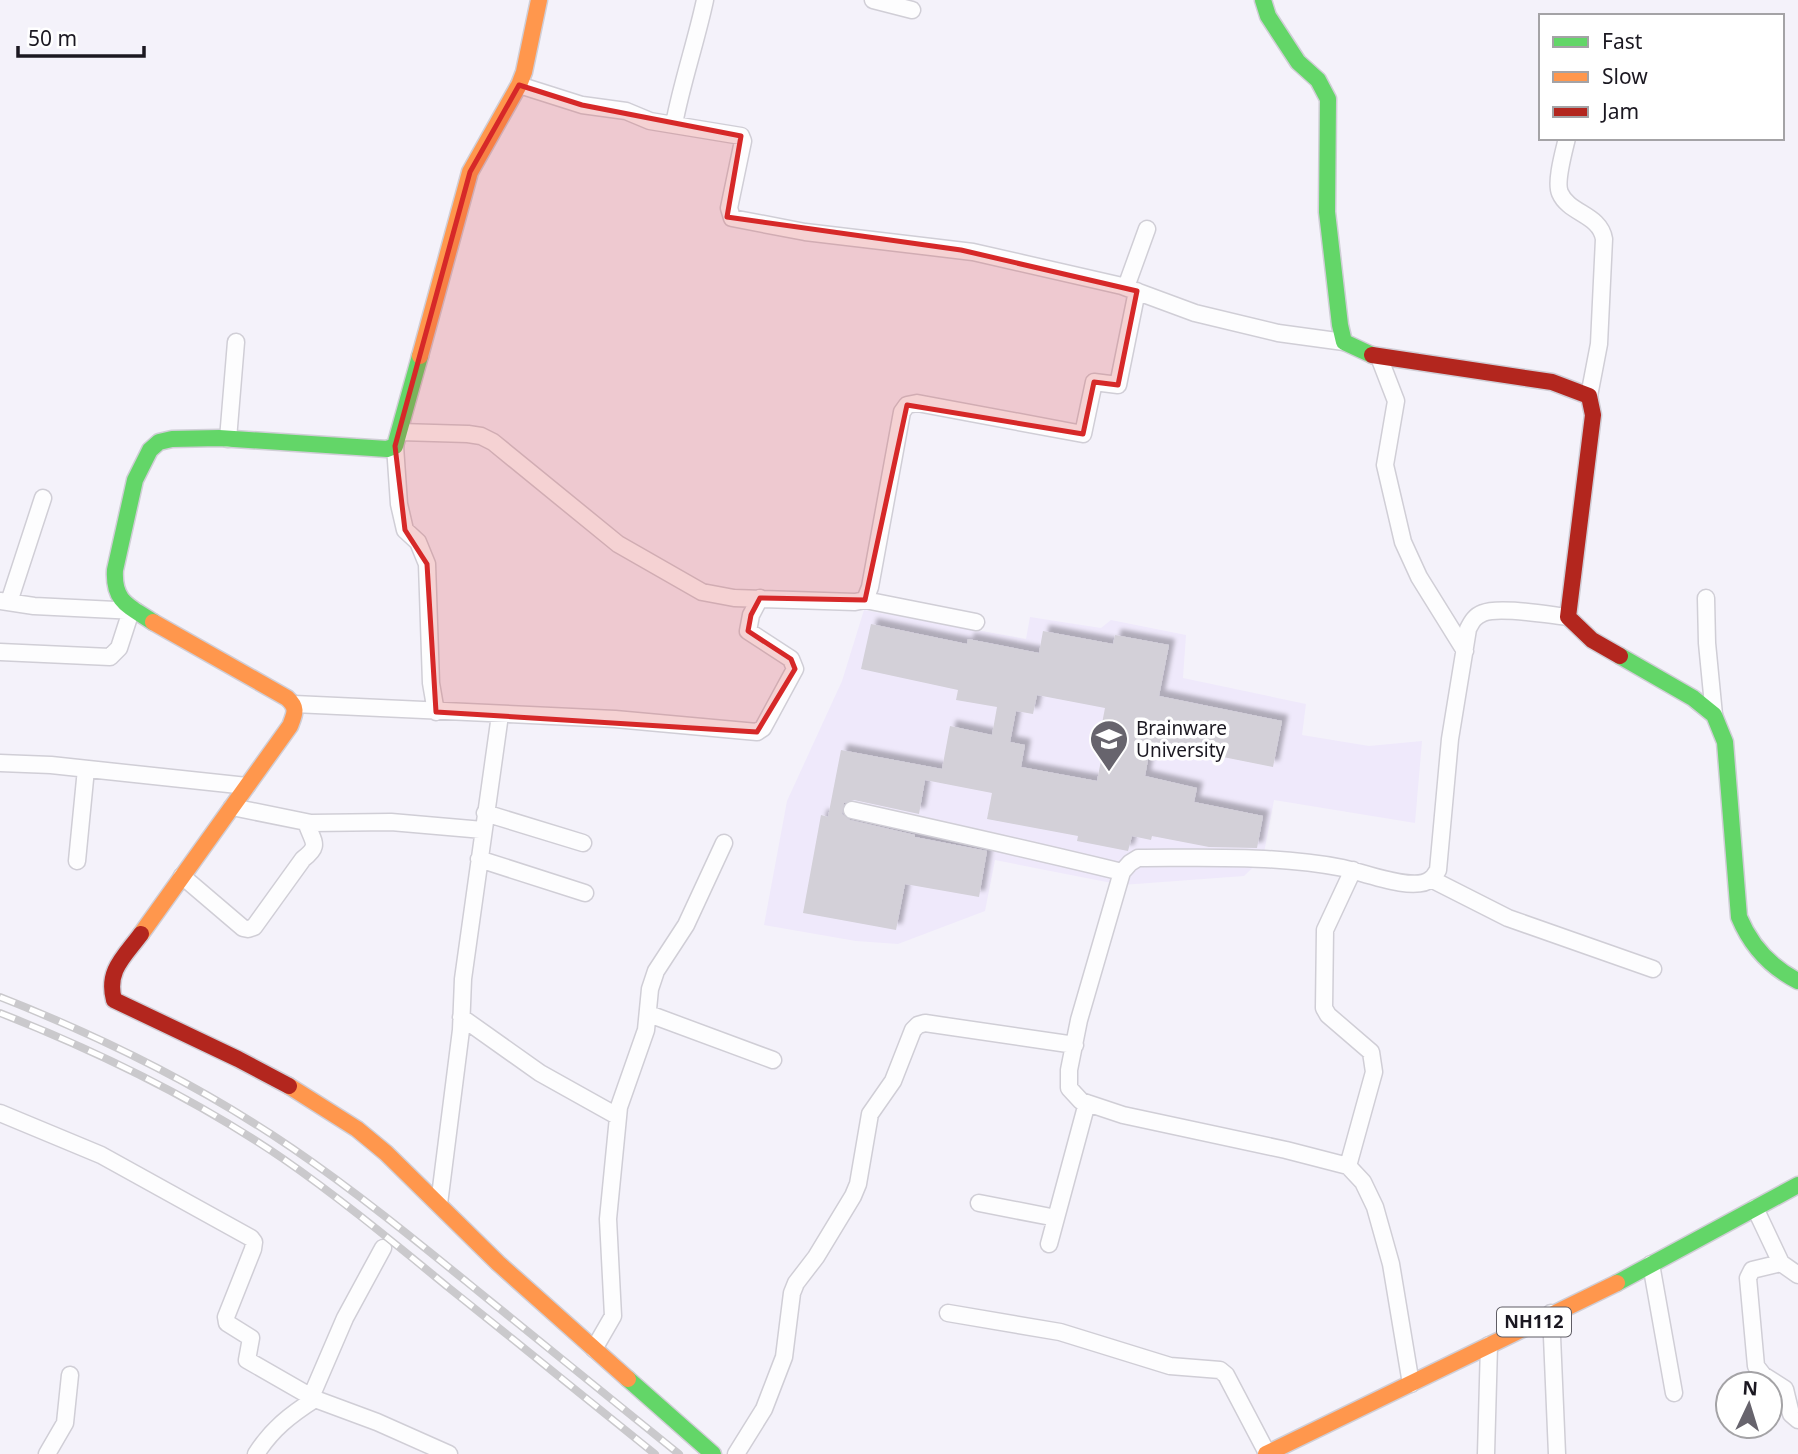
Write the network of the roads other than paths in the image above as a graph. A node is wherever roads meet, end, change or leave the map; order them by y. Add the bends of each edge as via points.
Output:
1 (539, 0) edge
2 (705, 0) edge
3 (873, 0) edge
4 (1263, 0) edge
5 (912, 10) dead end
6 (519, 85) junction
7 (674, 124) junction
8 (1567, 140) edge
9 (1147, 229) dead end
10 (1132, 289) junction
11 (236, 342) dead end
12 (1344, 342) junction
13 (1379, 357) junction
14 (1589, 396) junction
15 (228, 439) junction
16 (398, 439) junction
17 (43, 498) dead end
18 (760, 598) junction
19 (1706, 598) dead end
20 (865, 600) junction
21 (5, 601) edge
22 (135, 611) junction
23 (1568, 617) junction
24 (976, 622) dead end
25 (1465, 651) junction
26 (0, 652) edge
27 (294, 704) junction
28 (436, 712) junction
29 (500, 715) junction
30 (1714, 715) junction
31 (0, 763) edge
32 (86, 769) junction
33 (247, 786) junction
34 (232, 807) junction
35 (852, 810) dead end
36 (485, 813) junction
37 (306, 822) junction
38 (483, 830) junction
39 (724, 843) dead end
40 (583, 844) dead end
41 (479, 859) junction
42 (77, 861) dead end
43 (1353, 870) junction
44 (1122, 872) junction
45 (182, 876) junction
46 (1431, 879) junction
47 (585, 893) dead end
48 (1653, 969) dead end
49 (1798, 981) edge
50 (649, 1014) junction
51 (461, 1017) junction
52 (1074, 1045) junction
53 (774, 1060) dead end
54 (1087, 1103) junction
55 (0, 1113) edge
56 (617, 1116) junction
57 (1348, 1167) junction
58 (1798, 1185) edge
59 (979, 1203) dead end
60 (439, 1204) junction
61 (1755, 1208) junction
62 (1056, 1218) junction
63 (1049, 1244) dead end
64 (383, 1248) dead end
65 (1781, 1263) junction
66 (1651, 1265) junction
67 (1798, 1275) edge
68 (948, 1313) dead end
69 (1551, 1313) junction
70 (1489, 1345) junction
71 (594, 1349) junction
72 (70, 1375) dead end
73 (1411, 1384) junction
74 (1674, 1394) dead end
75 (313, 1398) junction
76 (1798, 1420) edge
77 (47, 1454) edge
78 (256, 1454) edge
79 (449, 1454) edge
80 (713, 1454) edge
81 (736, 1454) edge
82 (1267, 1454) edge
83 (1486, 1454) edge
84 (1557, 1454) edge

1 - 6 main road
2 - 7 street
3 - 5 street
4 - 12 main road via 1268,16 1328,100 1327,212
6 - 7 street via 582,106 621,110
6 - 16 main road via 471,172
7 - 10 street via 741,136 729,208 732,218 805,232 973,252
8 - 14 street via 1559,192 1598,224 1604,239 1599,344
9 - 10 street
10 - 12 street via 1195,313 1278,333
10 - 20 street via 1118,385 1094,382 1083,434 918,403 907,405
11 - 15 street
12 - 13 main road
13 - 14 main road via 1552,382
13 - 25 street via 1396,401 1385,465 1403,542
14 - 23 main road via 1593,415
15 - 16 main road via 387,449
15 - 22 main road via 172,439 150,450 135,480 115,570 118,597
16 - 18 street via 481,436 638,556 702,592
16 - 28 street via 399,504 405,530 418,542 427,564
17 - 21 street
18 - 20 street
18 - 29 street via 748,631 791,659 795,669 757,732 615,719
19 - 30 street
20 - 24 street
21 - 22 street
22 - 26 street via 110,657
22 - 27 main road
23 - 25 street via 1485,612 1474,618 1468,629
23 - 30 main road via 1592,640
25 - 46 street via 1450,739 1438,870
27 - 28 street
27 - 33 main road via 290,726
28 - 29 street
29 - 36 street
30 - 49 main road via 1725,742 1739,917 1759,953
31 - 32 street
32 - 33 street
32 - 42 street
33 - 34 main road
34 - 37 street
34 - 45 main road
35 - 44 street
36 - 38 street
36 - 40 street
37 - 38 street via 391,822
37 - 45 street via 312,853 254,927 243,928
38 - 41 street
39 - 50 street via 686,925 656,971
41 - 47 street
41 - 51 street
43 - 44 street via 1276,859 1138,858
43 - 46 street via 1420,884
43 - 57 street via 1323,941 1324,1008 1374,1060
44 - 52 street
45 - 60 main road via 112,974 114,999 277,1077 359,1130
46 - 48 street via 1508,918
50 - 53 street
50 - 56 street
51 - 56 street via 540,1073
51 - 60 street
52 - 54 street via 1069,1088
52 - 81 street via 925,1023 913,1030 893,1081 870,1114 853,1196 796,1283 784,1357 764,1409
54 - 57 street
54 - 62 street
55 - 75 street via 101,1155 251,1238 253,1249 227,1323 251,1338 247,1360
56 - 71 street via 608,1219 613,1316
57 - 73 street via 1363,1182 1376,1207 1391,1264
58 - 61 main road, NH112
59 - 62 street
60 - 71 main road
61 - 65 street
61 - 66 main road, NH112
62 - 63 street
64 - 75 street via 345,1318
65 - 67 street
65 - 76 street via 1752,1270 1748,1278 1756,1366 1785,1389 1791,1414
66 - 69 main road, NH112
66 - 74 street
68 - 82 street via 1060,1332 1170,1366 1220,1370
69 - 70 main road, NH112
69 - 84 street
70 - 73 main road, NH112
70 - 83 street
71 - 80 main road
72 - 77 street via 65,1423
73 - 82 main road, NH112
75 - 78 street via 285,1419
75 - 79 street

